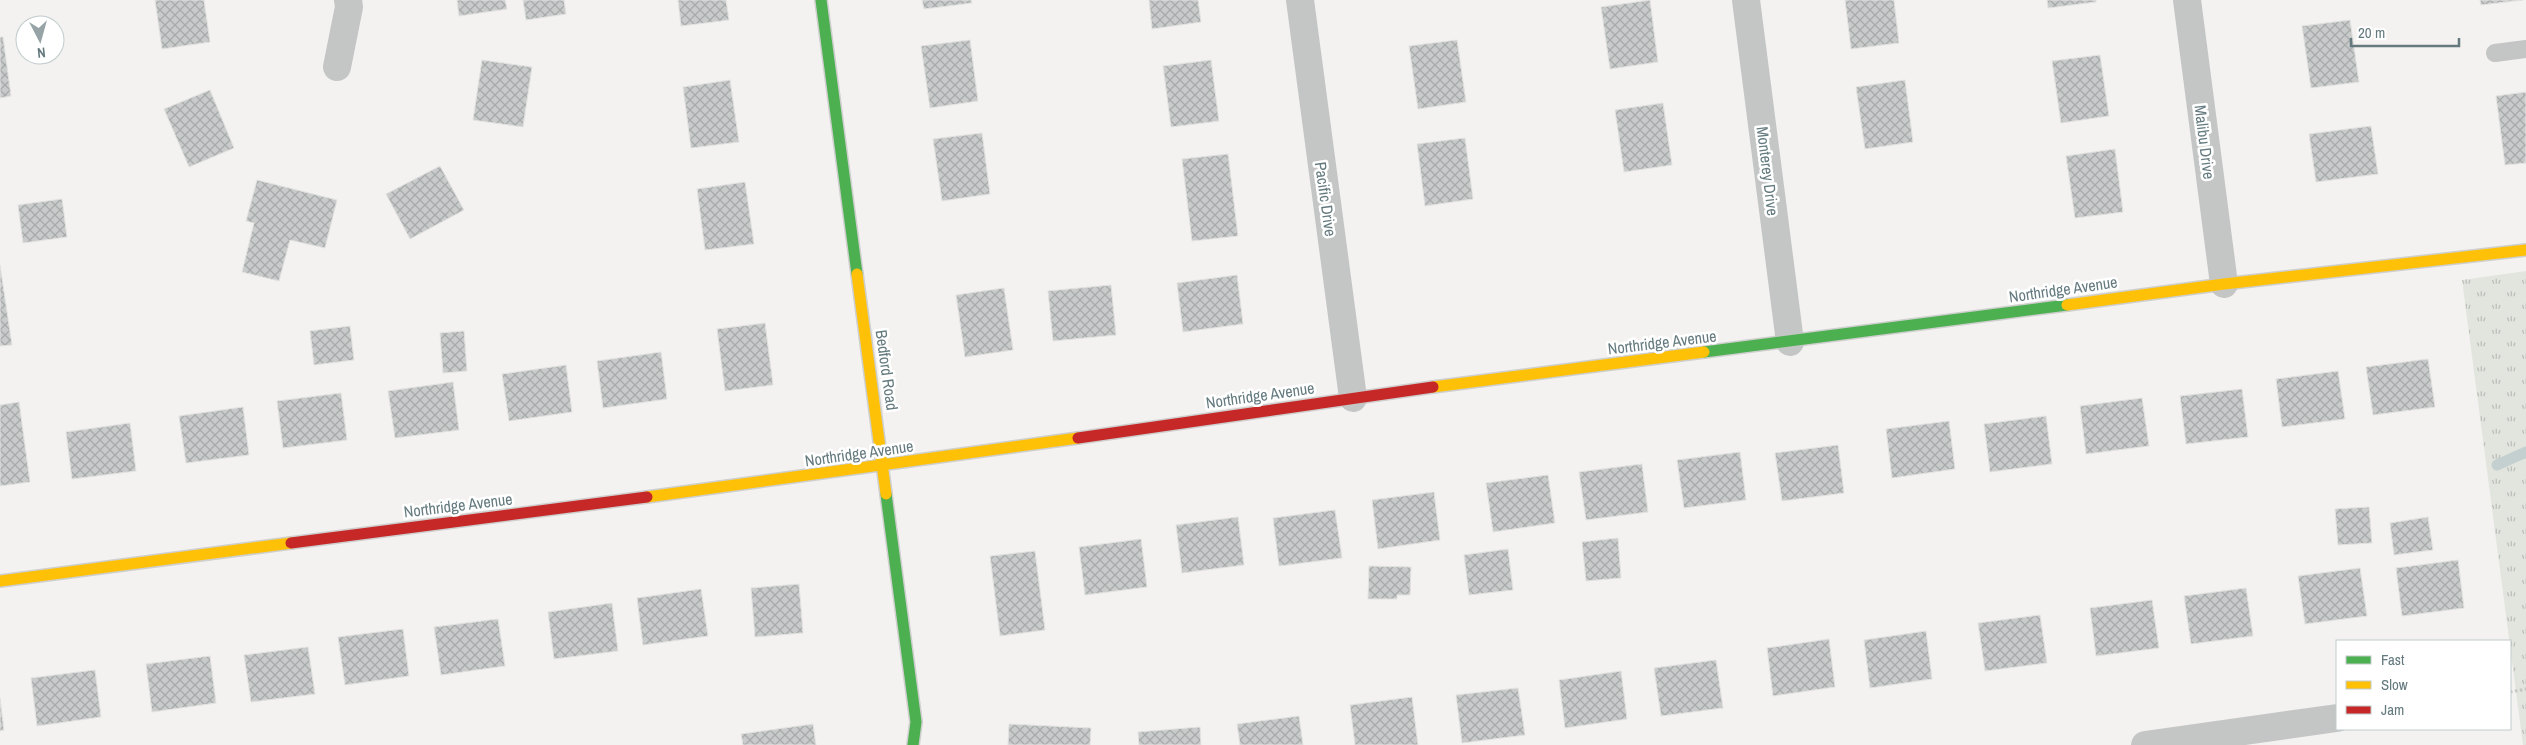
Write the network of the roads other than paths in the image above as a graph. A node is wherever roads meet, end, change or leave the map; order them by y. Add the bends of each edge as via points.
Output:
1 (348, 0) edge
2 (821, 0) edge
3 (1300, 0) edge
4 (1746, 0) edge
5 (2187, 0) edge
6 (2526, 49) edge
7 (2495, 53) dead end
8 (337, 67) dead end
9 (2526, 250) edge
10 (2224, 284) junction
11 (1790, 342) junction
12 (1353, 398) junction
13 (884, 466) junction
14 (0, 581) edge
15 (2336, 718) edge
16 (913, 745) edge
17 (2146, 745) edge

1 - 8 street
2 - 13 street, Bedford Road
3 - 12 street, Pacific Drive
4 - 11 street, Monterey Drive
5 - 10 street, Malibu Drive
6 - 7 lane
9 - 10 street, Northridge Avenue
10 - 11 street, Northridge Avenue
11 - 12 street, Northridge Avenue
12 - 13 street, Northridge Avenue
13 - 14 street, Northridge Avenue
13 - 16 street, Bedford Road via 916,722
15 - 17 street

